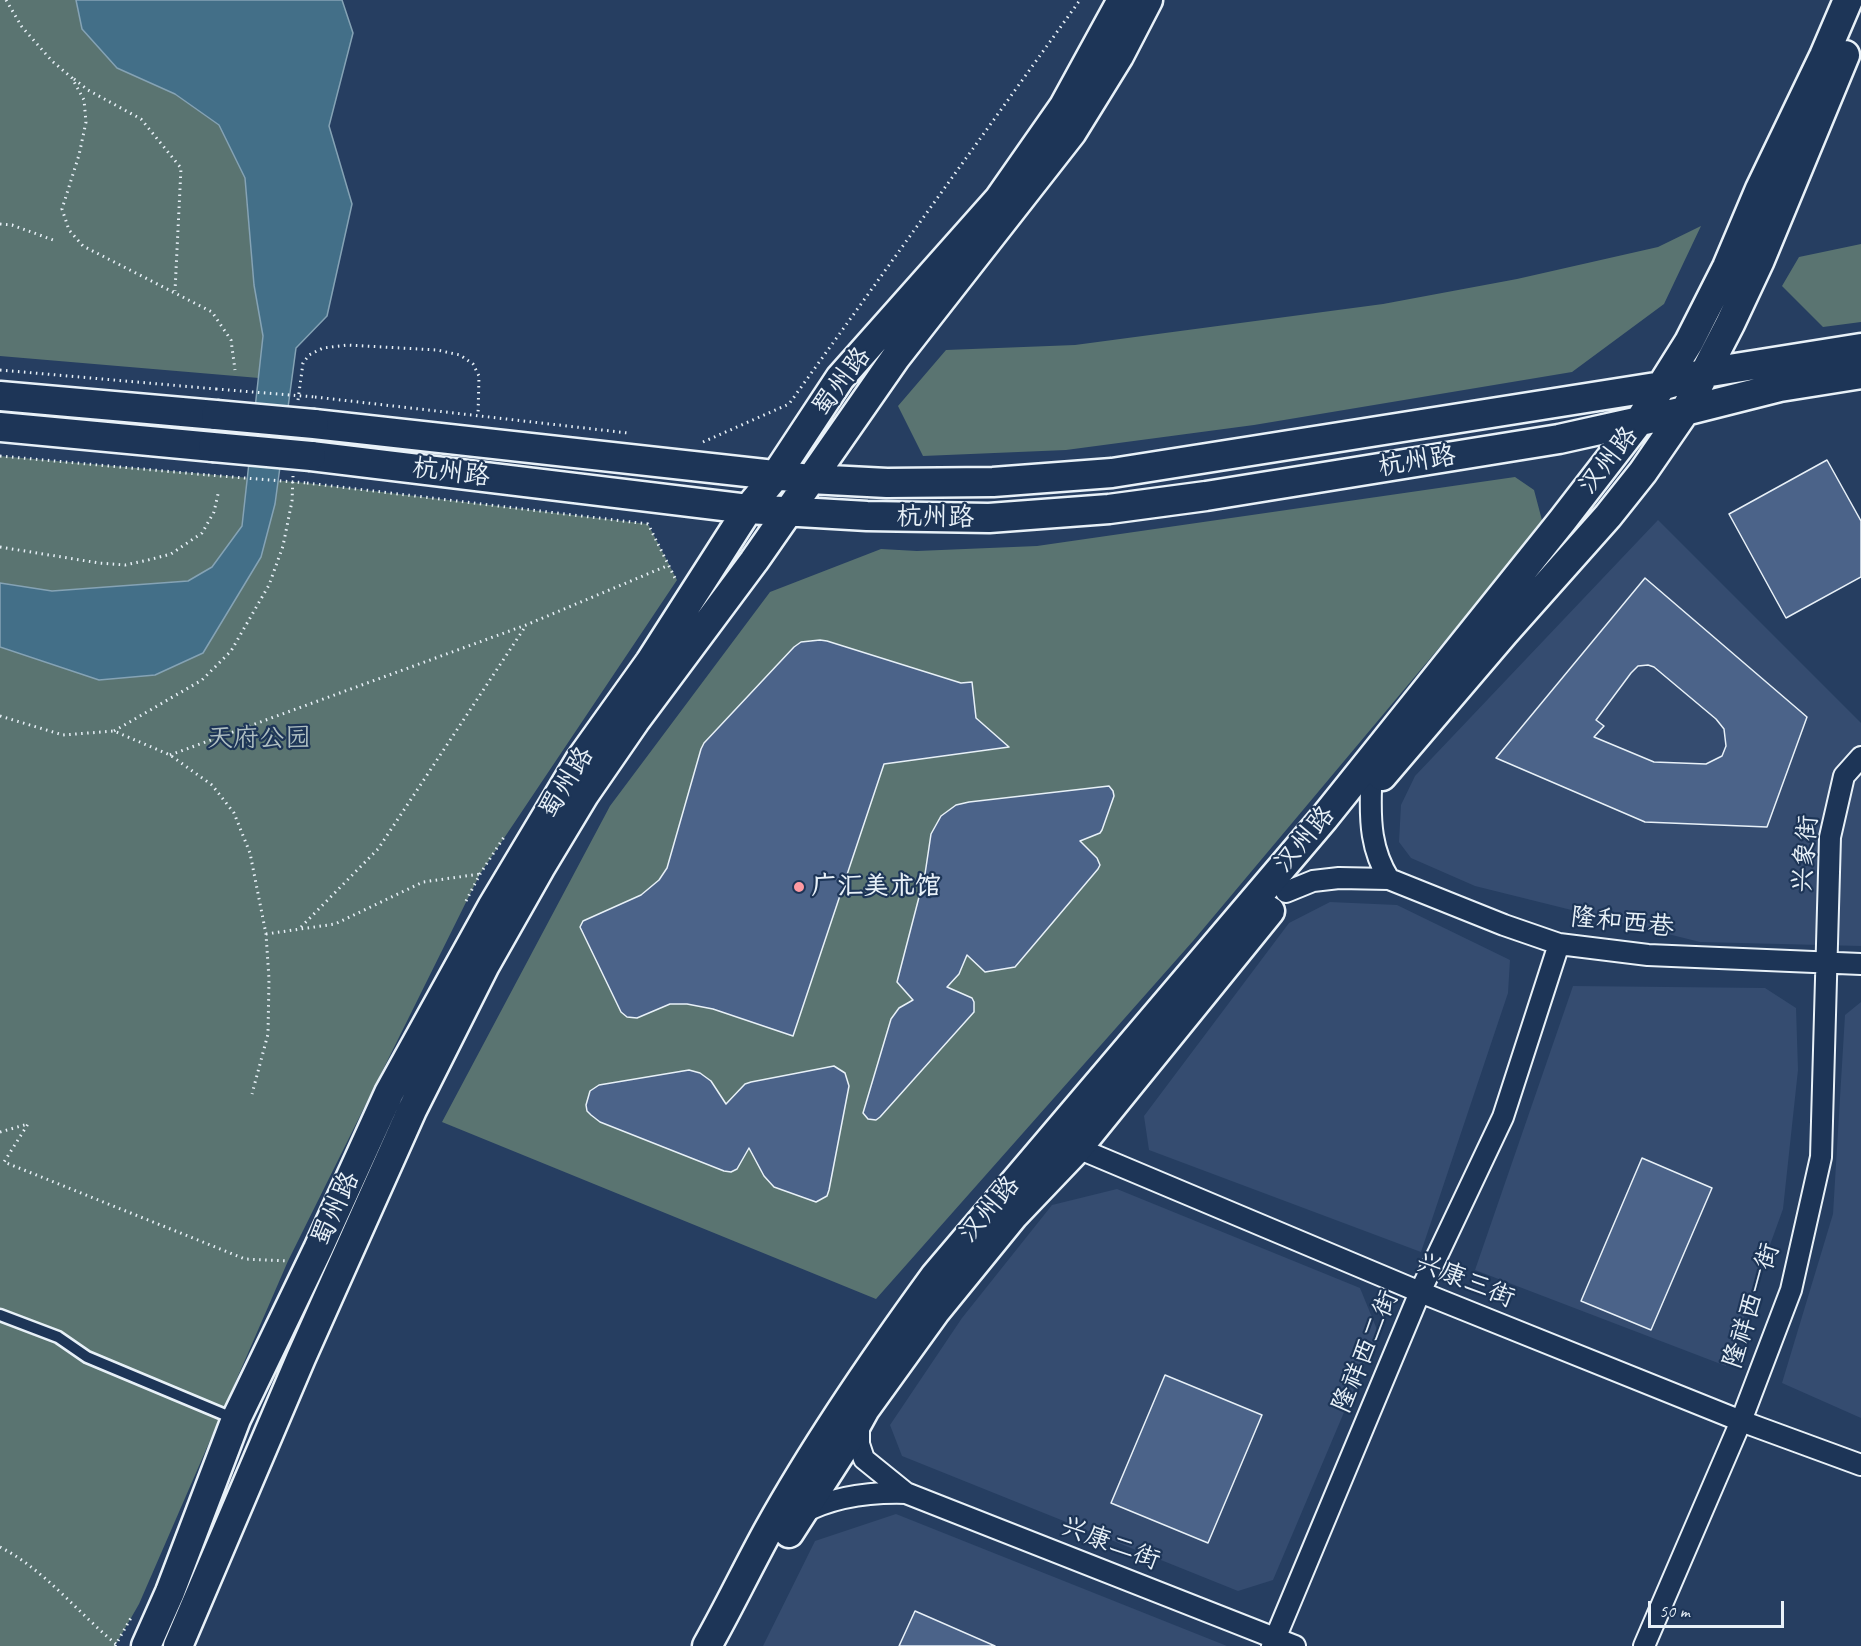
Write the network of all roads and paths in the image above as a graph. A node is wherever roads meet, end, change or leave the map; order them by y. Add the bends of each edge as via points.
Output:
1 (6, 0) edge
2 (1080, 0) edge
3 (1122, 0) edge
4 (1148, 0) edge
5 (1848, 0) edge
6 (1861, 17) edge
7 (72, 78) junction
8 (0, 224) edge
9 (56, 241) dead end
10 (175, 291) junction
11 (1861, 348) edge
12 (0, 370) edge
13 (235, 370) dead end
14 (1704, 373) junction
15 (1861, 374) edge
16 (1662, 386) junction
17 (0, 396) edge
18 (216, 402) junction
19 (309, 407) junction
20 (1685, 411) junction
21 (478, 416) junction
22 (1640, 420) junction
23 (0, 427) edge
24 (633, 434) dead end
25 (692, 441) dead end
26 (0, 456) edge
27 (304, 469) junction
28 (776, 475) junction
29 (810, 479) junction
30 (218, 494) dead end
31 (748, 509) junction
32 (789, 511) junction
33 (0, 546) edge
34 (669, 565) junction
35 (676, 580) dead end
36 (526, 625) junction
37 (0, 716) edge
38 (114, 731) junction
39 (170, 755) junction
40 (1861, 757) edge
41 (1371, 789) junction
42 (506, 834) dead end
43 (480, 873) junction
44 (1389, 879) junction
45 (1286, 892) junction
46 (465, 905) dead end
47 (301, 927) junction
48 (266, 934) junction
49 (1559, 944) junction
50 (1827, 963) junction
51 (1861, 964) edge
52 (252, 1094) dead end
53 (0, 1132) edge
54 (1065, 1143) junction
55 (292, 1253) dead end
56 (1419, 1292) junction
57 (0, 1315) edge
58 (236, 1419) junction
59 (858, 1421) junction
60 (1741, 1421) junction
61 (1861, 1465) edge
62 (906, 1493) junction
63 (801, 1514) junction
64 (0, 1547) edge
65 (133, 1614) dead end
66 (1274, 1642) edge
67 (116, 1645) edge
68 (146, 1646) edge
69 (178, 1646) edge
70 (707, 1646) edge
71 (729, 1646) edge
72 (1295, 1646) edge
73 (1644, 1646) edge

1 - 7 path via 22,27
2 - 25 path via 789,404 704,442
3 - 28 main road, 蜀州路 via 1064,106 999,199 840,378
4 - 29 main road, 蜀州路 via 1072,132 896,357
5 - 16 main road, 汉州路 via 1727,267
6 - 14 main road, 汉州路 via 1760,260
7 - 10 path via 141,119 181,168
7 - 10 path via 84,100 86,122 62,209 69,230 83,246
8 - 9 path
10 - 13 path via 212,312 231,340
11 - 14 main road, 杭州路
12 - 18 path
14 - 16 main road, 杭州路
14 - 20 main road, 汉州路
15 - 20 main road, 杭州路 via 1780,387
16 - 22 main road, 汉州路
16 - 29 main road, 杭州路 via 1112,472 993,482
17 - 18 main road, 杭州路
18 - 19 main road, 杭州路, bridge
18 - 19 path, bridge
19 - 21 path
19 - 21 path via 303,363 323,348 347,345 460,355 473,364 479,376
19 - 28 main road, 杭州路
20 - 22 main road, 杭州路
20 - 41 main road, 汉州路 via 1608,516
21 - 24 path
22 - 32 main road, 杭州路 via 1559,439 1109,509 989,518
22 - 54 main road, 汉州路
23 - 27 main road, 杭州路, bridge via 213,447
26 - 27 path, bridge via 208,475
27 - 31 main road, 杭州路
27 - 34 path via 648,524
27 - 38 path via 269,585 231,651 202,680
28 - 29 main road, 杭州路
28 - 31 main road, 蜀州路
29 - 32 main road, 蜀州路
30 - 33 path via 214,512 202,533 171,554 148,560 125,565 99,563
31 - 32 main road, 杭州路
31 - 58 main road, 蜀州路 via 650,662 580,759 492,907 389,1093
32 - 69 main road, 蜀州路 via 584,795 485,965 412,1110
34 - 35 path
34 - 36 path
36 - 39 path
36 - 47 path via 378,849
37 - 38 path via 63,735
38 - 39 path
39 - 48 path via 212,785 234,813 250,853
40 - 50 street, 兴象街 via 1844,776 1830,837
41 - 44 street via 1372,832 1379,863
41 - 45 main road, 汉州路
42 - 43 path
43 - 46 path
43 - 47 path via 423,882 335,924
44 - 45 street via 1313,881
44 - 49 street, 隆和西巷
45 - 54 main road, 汉州路
47 - 48 path
48 - 52 path via 268,1034
49 - 50 street, 隆和西巷 via 1648,955
49 - 56 street, 隆祥西二街 via 1503,1117
50 - 51 street, 隆和西巷
50 - 60 street, 隆祥西一街 via 1821,1157 1791,1290
53 - 55 path via 28,1124 4,1162 245,1259 288,1261
54 - 56 street, 兴康三街
54 - 59 main road, 汉州路 via 1014,1215 935,1311
54 - 70 main road, 汉州路 via 935,1276 894,1333 770,1528
56 - 60 street, 兴康三街
56 - 66 street, 隆祥西二街
57 - 58 lane via 58,1337 87,1357
58 - 68 main road, 蜀州路
59 - 62 street via 864,1459
59 - 63 main road, 汉州路
60 - 61 street, 兴康三街
60 - 73 street, 隆祥西一街
62 - 63 street via 854,1497 817,1505
62 - 66 street, 兴康二街
63 - 71 main road, 汉州路 via 760,1581
64 - 67 path via 50,1582
65 - 67 path
66 - 72 street, 兴康二街

